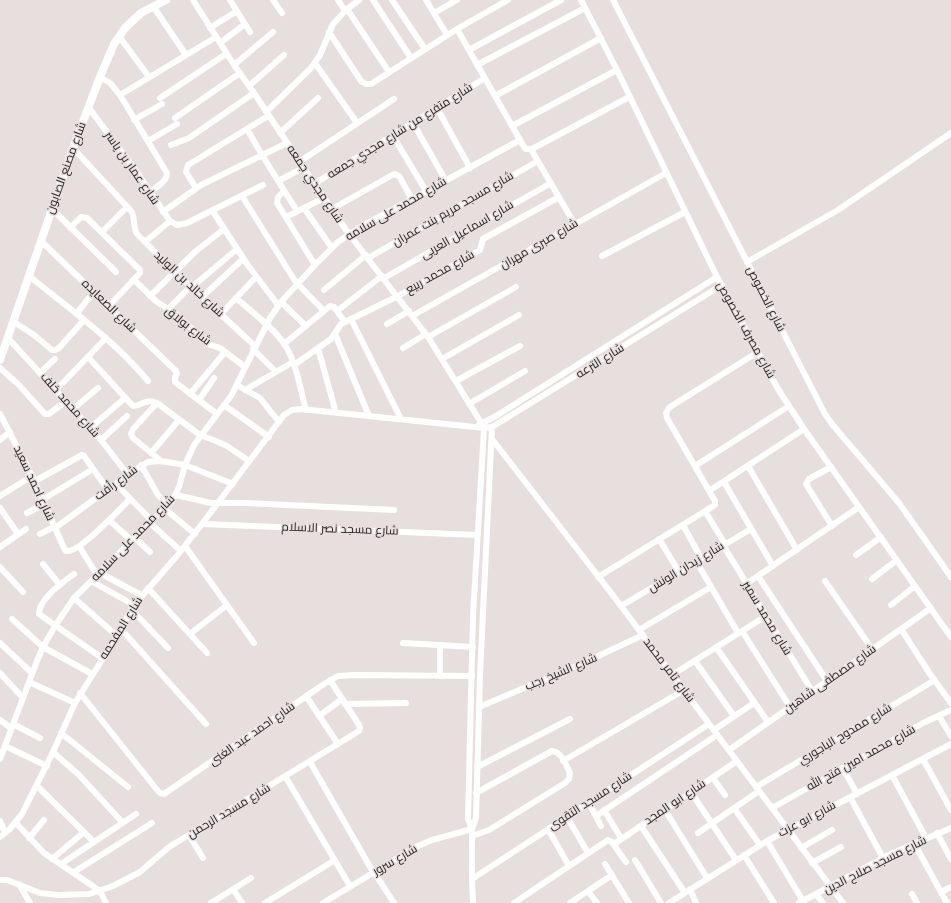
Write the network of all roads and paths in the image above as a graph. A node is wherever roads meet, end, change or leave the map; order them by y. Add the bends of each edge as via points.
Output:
1 (166, 0) edge
2 (193, 0) edge
3 (230, 0) edge
4 (273, 0) edge
5 (338, 0) edge
6 (359, 0) edge
7 (374, 0) edge
8 (392, 0) edge
9 (426, 0) edge
10 (457, 0) edge
11 (508, 0) edge
12 (561, 0) edge
13 (581, 0) edge
14 (613, 0) edge
15 (153, 6) junction
16 (585, 8) junction
17 (346, 10) junction
18 (237, 11) junction
19 (282, 13) dead end
20 (434, 13) junction
21 (245, 24) junction
22 (210, 28) junction
23 (457, 29) junction
24 (250, 32) dead end
25 (273, 32) dead end
26 (329, 32) junction
27 (447, 35) junction
28 (119, 36) junction
29 (216, 37) junction
30 (601, 38) junction
31 (220, 43) junction
32 (425, 49) junction
33 (469, 50) junction
34 (226, 54) junction
35 (186, 55) junction
36 (284, 55) dead end
37 (411, 58) junction
38 (315, 63) junction
39 (234, 65) junction
40 (477, 65) junction
41 (616, 70) junction
42 (389, 72) junction
43 (240, 73) junction
44 (100, 77) junction
45 (149, 77) junction
46 (485, 78) junction
47 (249, 86) junction
48 (254, 93) junction
49 (120, 95) junction
50 (495, 96) junction
51 (629, 96) junction
52 (318, 98) dead end
53 (394, 99) dead end
54 (89, 108) junction
55 (437, 108) junction
56 (267, 114) junction
57 (134, 120) junction
58 (357, 123) junction
59 (413, 123) junction
60 (512, 126) junction
61 (247, 129) junction
62 (280, 133) junction
63 (951, 133) edge
64 (393, 136) junction
65 (520, 140) junction
66 (148, 141) junction
67 (286, 143) junction
68 (171, 145) dead end
69 (73, 148) junction
70 (532, 150) junction
71 (262, 155) junction
72 (538, 161) junction
73 (299, 162) junction
74 (303, 168) junction
75 (470, 168) junction
76 (666, 173) junction
77 (446, 180) junction
78 (278, 182) junction
79 (551, 183) junction
80 (314, 184) junction
81 (263, 185) dead end
82 (196, 188) junction
83 (284, 191) junction
84 (426, 191) junction
85 (150, 192) junction
86 (242, 196) junction
87 (559, 197) junction
88 (324, 198) junction
89 (412, 199) junction
90 (127, 207) junction
91 (304, 208) junction
92 (52, 209) junction
93 (212, 210) junction
94 (332, 210) junction
95 (297, 211) junction
96 (163, 212) junction
97 (685, 212) junction
98 (286, 217) junction
99 (170, 221) junction
100 (574, 223) junction
101 (70, 228) junction
102 (224, 229) junction
103 (102, 232) junction
104 (349, 234) junction
105 (41, 241) junction
106 (145, 242) junction
107 (332, 248) junction
108 (237, 249) junction
109 (367, 256) junction
110 (602, 256) dead end
111 (243, 259) junction
112 (747, 262) junction
113 (315, 265) junction
114 (116, 272) dead end
115 (175, 272) junction
116 (29, 276) junction
117 (256, 277) junction
118 (383, 277) junction
119 (717, 277) junction
120 (134, 280) junction
121 (297, 284) junction
122 (722, 285) junction
123 (191, 287) junction
124 (516, 287) dead end
125 (324, 290) dead end
126 (94, 292) junction
127 (150, 296) junction
128 (398, 296) junction
129 (202, 297) junction
130 (236, 298) junction
131 (280, 303) junction
132 (109, 306) junction
133 (168, 309) junction
134 (324, 311) junction
135 (337, 311) junction
136 (410, 313) junction
137 (76, 314) junction
138 (221, 314) junction
139 (519, 315) dead end
140 (84, 320) junction
141 (348, 321) junction
142 (14, 322) junction
143 (266, 324) junction
144 (387, 324) dead end
145 (306, 326) junction
146 (335, 334) junction
147 (427, 335) junction
148 (8, 338) junction
149 (106, 338) junction
150 (284, 344) junction
151 (520, 346) dead end
152 (254, 347) junction
153 (318, 348) junction
154 (403, 348) dead end
155 (225, 352) junction
156 (758, 352) junction
157 (88, 357) junction
158 (55, 359) dead end
159 (442, 359) junction
160 (0, 360) edge
161 (294, 364) junction
162 (245, 367) junction
163 (0, 368) edge
164 (525, 371) dead end
165 (276, 372) junction
166 (40, 373) junction
167 (214, 378) dead end
168 (148, 381) dead end
169 (456, 381) junction
170 (237, 385) junction
171 (98, 388) dead end
172 (56, 390) junction
173 (245, 390) junction
174 (190, 394) junction
175 (125, 398) junction
176 (199, 400) junction
177 (66, 401) junction
178 (157, 403) junction
179 (470, 404) junction
180 (224, 405) junction
181 (789, 406) junction
182 (74, 410) junction
183 (306, 410) junction
184 (336, 413) junction
185 (0, 414) edge
186 (217, 414) junction
187 (127, 416) dead end
188 (370, 416) junction
189 (401, 419) junction
190 (179, 420) junction
191 (279, 422) junction
192 (483, 426) junction
193 (492, 427) junction
194 (90, 428) junction
195 (804, 429) junction
196 (10, 432) junction
197 (200, 435) junction
198 (269, 437) junction
199 (492, 439) junction
200 (0, 440) edge
201 (101, 440) junction
202 (151, 453) junction
203 (161, 461) junction
204 (249, 461) junction
205 (141, 465) junction
206 (185, 465) junction
207 (695, 466) junction
208 (748, 466) junction
209 (831, 467) junction
210 (93, 469) junction
211 (128, 475) junction
212 (34, 478) junction
213 (724, 482) junction
214 (116, 484) junction
215 (233, 484) junction
216 (108, 490) junction
217 (710, 491) junction
218 (176, 495) junction
219 (0, 496) edge
220 (130, 499) junction
221 (43, 502) junction
222 (218, 504) junction
223 (167, 507) junction
224 (859, 507) junction
225 (0, 508) edge
226 (394, 510) dead end
227 (705, 511) junction
228 (27, 513) dead end
229 (109, 520) junction
230 (151, 522) junction
231 (202, 524) junction
232 (683, 525) junction
233 (832, 526) junction
234 (54, 527) junction
235 (751, 528) junction
236 (26, 529) dead end
237 (18, 534) junction
238 (40, 534) dead end
239 (195, 534) junction
240 (478, 535) junction
241 (881, 537) junction
242 (659, 539) junction
243 (133, 540) junction
244 (724, 545) junction
245 (79, 546) junction
246 (0, 547) edge
247 (183, 548) junction
248 (797, 550) junction
249 (150, 552) dead end
250 (856, 555) dead end
251 (699, 560) junction
252 (897, 560) junction
253 (43, 564) dead end
254 (0, 566) edge
255 (773, 566) junction
256 (679, 572) junction
257 (74, 574) dead end
258 (98, 574) junction
259 (758, 576) junction
260 (598, 577) junction
261 (951, 577) edge
262 (872, 579) dead end
263 (91, 581) junction
264 (825, 581) dead end
265 (746, 584) junction
266 (60, 585) junction
267 (915, 586) junction
268 (711, 587) junction
269 (148, 588) junction
270 (23, 592) dead end
271 (141, 595) junction
272 (74, 598) junction
273 (228, 605) junction
274 (891, 605) dead end
275 (621, 606) junction
276 (133, 607) junction
277 (931, 608) junction
278 (766, 616) junction
279 (12, 619) dead end
280 (55, 626) junction
281 (120, 629) junction
282 (901, 629) junction
283 (740, 632) junction
284 (641, 633) junction
285 (190, 634) junction
286 (117, 636) junction
287 (951, 637) edge
288 (0, 643) edge
289 (254, 643) dead end
290 (404, 644) dead end
291 (440, 645) junction
292 (43, 647) junction
293 (473, 647) junction
294 (716, 647) junction
295 (168, 648) dead end
296 (872, 649) junction
297 (207, 653) dead end
298 (102, 658) junction
299 (695, 661) junction
300 (32, 673) junction
301 (0, 674) edge
302 (92, 674) junction
303 (672, 675) junction
304 (440, 676) junction
305 (472, 676) junction
306 (330, 680) junction
307 (935, 680) junction
308 (826, 681) junction
309 (29, 682) junction
310 (684, 690) junction
311 (812, 692) junction
312 (80, 693) junction
313 (306, 696) junction
314 (23, 698) junction
315 (344, 702) junction
316 (75, 703) junction
317 (754, 703) junction
318 (951, 703) edge
319 (406, 704) dead end
320 (479, 707) junction
321 (790, 707) junction
322 (951, 710) edge
323 (319, 716) junction
324 (734, 716) junction
325 (939, 716) junction
326 (570, 719) dead end
327 (0, 720) edge
328 (768, 722) junction
329 (206, 724) dead end
330 (709, 724) junction
331 (12, 726) junction
332 (61, 733) junction
333 (716, 733) junction
334 (951, 736) edge
335 (40, 738) dead end
336 (338, 744) junction
337 (951, 744) edge
338 (5, 746) junction
339 (729, 750) junction
340 (53, 752) junction
341 (0, 759) edge
342 (923, 759) junction
343 (563, 761) junction
344 (737, 761) junction
345 (310, 762) junction
346 (47, 766) junction
347 (477, 767) junction
348 (843, 768) junction
349 (892, 775) junction
350 (285, 776) junction
351 (713, 778) junction
352 (37, 786) junction
353 (128, 787) dead end
354 (758, 789) junction
355 (691, 792) junction
356 (476, 793) junction
357 (857, 794) junction
358 (725, 795) dead end
359 (850, 797) junction
360 (589, 803) junction
361 (734, 808) junction
362 (772, 808) junction
363 (604, 810) junction
364 (665, 810) junction
365 (951, 810) edge
366 (136, 814) dead end
367 (596, 816) junction
368 (567, 817) junction
369 (44, 820) dead end
370 (0, 821) edge
371 (123, 822) junction
372 (16, 823) junction
373 (152, 823) dead end
374 (712, 824) junction
375 (601, 826) dead end
376 (641, 826) junction
377 (951, 828) edge
378 (472, 829) junction
379 (548, 829) junction
380 (787, 830) junction
381 (832, 830) dead end
382 (84, 832) junction
383 (698, 833) dead end
384 (937, 833) junction
385 (2, 835) edge
386 (189, 835) junction
387 (472, 836) junction
388 (29, 838) junction
389 (621, 838) junction
390 (926, 838) junction
391 (767, 841) junction
392 (94, 842) junction
393 (914, 843) junction
394 (614, 844) junction
395 (760, 845) junction
396 (841, 847) dead end
397 (801, 848) junction
398 (588, 853) junction
399 (744, 855) junction
400 (203, 858) dead end
401 (883, 858) junction
402 (52, 859) junction
403 (951, 859) edge
404 (334, 860) junction
405 (635, 860) dead end
406 (736, 860) junction
407 (626, 862) dead end
408 (812, 863) junction
409 (61, 864) junction
410 (605, 864) dead end
411 (569, 866) junction
412 (74, 872) junction
413 (373, 872) junction
414 (612, 875) junction
415 (251, 878) dead end
416 (707, 878) junction
417 (472, 879) junction
418 (0, 880) edge
419 (20, 886) junction
420 (350, 886) junction
421 (830, 887) junction
422 (951, 887) edge
423 (233, 889) junction
424 (100, 891) junction
425 (588, 891) junction
426 (687, 891) junction
427 (941, 892) junction
428 (816, 894) junction
429 (912, 894) dead end
430 (801, 902) edge
431 (30, 903) edge
432 (106, 903) edge
433 (211, 903) edge
434 (242, 903) edge
435 (265, 903) edge
436 (323, 903) edge
437 (394, 903) edge
438 (473, 903) edge
439 (514, 903) edge
440 (570, 903) edge
441 (597, 903) edge
442 (629, 903) edge
443 (661, 903) edge
444 (668, 903) edge
445 (696, 903) edge
446 (774, 903) edge
447 (824, 903) edge
448 (843, 903) edge
449 (917, 903) edge
450 (947, 903) edge

1 - 15 street, شارع مصنع الصابون
2 - 22 street, شارع مجدي جمعه
3 - 18 street
4 - 19 street
5 - 17 street
6 - 17 street
7 - 37 street
8 - 32 street
9 - 20 street
10 - 20 street
11 - 23 street
12 - 33 street
13 - 16 street, شارع مصرف الخصوص
14 - 112 street, شارع الخصوص
15 - 28 street, شارع مصنع الصابون via 133,20
15 - 35 street
16 - 30 street, شارع مصرف الخصوص
16 - 40 street
17 - 26 street
17 - 42 street
18 - 21 street
18 - 22 street
20 - 27 street
21 - 24 street
21 - 31 street
22 - 29 street, شارع مجدي جمعه
23 - 27 street
23 - 33 street
25 - 39 street
26 - 38 street via 324,48
26 - 42 street via 361,81 371,84
27 - 32 street
28 - 44 street, شارع مصنع الصابون
28 - 45 street
29 - 31 street, شارع مجدي جمعه
29 - 35 street
30 - 41 street, شارع مصرف الخصوص
30 - 50 street
31 - 34 street, شارع مجدي جمعه
32 - 37 street
33 - 40 street
34 - 39 street, شارع مجدي جمعه
34 - 57 street
35 - 45 street
36 - 47 street
37 - 42 street
38 - 56 street
38 - 58 street
39 - 43 street, شارع مجدي جمعه
40 - 46 street
41 - 51 street, شارع مصرف الخصوص
41 - 60 street
43 - 47 street, شارع مجدي جمعه
43 - 66 street
44 - 49 street via 110,83
44 - 54 street, شارع مصنع الصابون
45 - 49 street
46 - 50 street
46 - 55 street, شارع متفرع من شارع مجدي جمعه
47 - 48 street, شارع مجدي جمعه
48 - 56 street, شارع مجدي جمعه
48 - 68 street via 189,138
49 - 57 street
50 - 60 street
51 - 70 street
51 - 76 street, شارع مصرف الخصوص
52 - 62 street
53 - 58 street
54 - 69 street, شارع مصنع الصابون
54 - 85 street, شارع عمار بن ياسر
55 - 59 street, شارع متفرع من شارع مجدي جمعه
55 - 75 street
56 - 61 street
56 - 62 street, شارع مجدي جمعه
57 - 66 street
58 - 73 street
59 - 64 street, شارع متفرع من شارع مجدي جمعه
59 - 77 street
60 - 65 street
61 - 71 street
61 - 82 street via 188,165 186,172
62 - 67 street, شارع مجدي جمعه
63 - 112 street via 838,210
64 - 80 street, شارع متفرع من شارع مجدي جمعه
64 - 84 street
65 - 70 street via 525,148
65 - 75 street, شارع محمد على سلامه
66 - 85 street via 167,175 164,181
67 - 71 street
67 - 73 street, شارع مجدي جمعه
69 - 90 street, شارع خالد بن الوليد
69 - 92 street, شارع مصنع الصابون
70 - 72 street
71 - 78 street
71 - 82 street
72 - 79 street
72 - 109 street, شارع مسجد مريم بنت عمران
73 - 74 street, شارع مجدي جمعه
74 - 78 street
74 - 80 street, شارع مجدي جمعه
75 - 77 street, شارع محمد على سلامه
76 - 97 street, شارع مصرف الخصوص
76 - 100 street, شارع صبرى مهران
77 - 84 street, شارع محمد على سلامه
78 - 83 street
79 - 87 street
79 - 118 street, شارع اسماعيل العربى
80 - 88 street, شارع مجدي جمعه
81 - 86 street
82 - 96 street
83 - 95 street
83 - 98 street via 279,194 277,200
84 - 89 street, شارع محمد على سلامه
85 - 96 street, شارع عمار بن ياسر
86 - 93 street
86 - 121 street
87 - 100 street
87 - 128 street, شارع محمد ربيع via 483,239 480,250
88 - 91 street
88 - 94 street, شارع مجدي جمعه
89 - 94 street via 399,176 394,174
89 - 104 street, شارع محمد على سلامه
90 - 103 street
90 - 106 street, شارع خالد بن الوليد via 134,217 135,231
91 - 95 street
91 - 107 street
92 - 101 street
92 - 105 street, شارع مصنع الصابون
93 - 99 street, شارع عمار بن ياسر via 177,226
93 - 102 street
94 - 104 street, شارع مجدي جمعه
95 - 98 street
96 - 99 street, شارع عمار بن ياسر
97 - 110 street
97 - 119 street, شارع مصرف الخصوص
98 - 113 street
99 - 106 street
100 - 136 street, شارع صبرى مهران
101 - 103 street via 85,217
101 - 114 street
102 - 108 street
102 - 115 street via 205,243
103 - 120 street via 141,271
104 - 107 street, شارع محمد على سلامه
104 - 109 street, شارع مجدي جمعه
105 - 116 street, شارع مصنع الصابون
105 - 126 street, شارع الصعايده
106 - 115 street, شارع خالد بن الوليد
107 - 113 street, شارع محمد على سلامه
108 - 111 street
108 - 123 street
109 - 118 street, شارع مجدي جمعه
109 - 125 street, شارع مسجد مريم بنت عمران
111 - 117 street
111 - 129 street
112 - 261 street, شارع الخصوص via 825,414 899,503
113 - 121 street, شارع محمد على سلامه
115 - 123 street, شارع خالد بن الوليد
115 - 127 street
116 - 137 street
116 - 142 street, شارع مصنع الصابون
117 - 130 street
117 - 131 street
118 - 128 street, شارع مجدي جمعه
118 - 135 street, شارع اسماعيل العربى
119 - 122 street, شارع مصرف الخصوص
119 - 192 street, شارع الترعه
120 - 127 street, شارع بولاق
120 - 132 street
121 - 131 street, شارع محمد على سلامه
121 - 134 street
122 - 156 street, شارع مصرف الخصوص
122 - 193 street, شارع الترعه
123 - 129 street, شارع خالد بن الوليد
123 - 133 street
124 - 147 street
126 - 132 street, شارع الصعايده
126 - 137 street
127 - 133 street, شارع بولاق
128 - 136 street, شارع مجدي جمعه
128 - 141 street, شارع محمد ربيع
129 - 138 street, شارع خالد بن الوليد
130 - 138 street
130 - 143 street
131 - 143 street, شارع محمد على سلامه
131 - 145 street
132 - 174 street, شارع الصعايده via 177,372 175,382
133 - 155 street, شارع بولاق via 210,346 218,347
134 - 135 street via 331,306
134 - 145 street
135 - 141 street
136 - 144 street, شارع صبرى مهران
136 - 147 street, شارع مجدي جمعه
137 - 140 street
138 - 152 street, شارع خالد بن الوليد
139 - 159 street
140 - 142 street via 55,350
140 - 149 street
141 - 146 street via 338,327
141 - 189 street
142 - 148 street, شارع مصنع الصابون
143 - 150 street
143 - 152 street, شارع محمد على سلامه
145 - 150 street
146 - 153 street
146 - 188 street
147 - 154 street
147 - 159 street, شارع مجدي جمعه
148 - 160 street, شارع مصنع الصابون
148 - 166 street, شارع محمد خلف
149 - 157 street
149 - 168 street
150 - 161 street
151 - 169 street
152 - 162 street, شارع محمد على سلامه
152 - 165 street, شارع خالد بن الوليد
153 - 161 street
153 - 184 street
155 - 162 street, شارع بولاق
155 - 174 street
156 - 181 street, شارع مصرف الخصوص
156 - 207 street via 667,410 667,418
157 - 172 street
157 - 175 street
158 - 166 street
159 - 169 street, شارع مجدي جمعه
161 - 165 street
161 - 183 street
162 - 170 street, شارع محمد على سلامه
163 - 177 street via 45,414 49,414
164 - 179 street
165 - 173 street
166 - 172 street, شارع محمد خلف
167 - 176 street
169 - 179 street, شارع مجدي جمعه
170 - 173 street
170 - 180 street, شارع محمد على سلامه
171 - 182 street
172 - 177 street, شارع محمد خلف
173 - 191 street via 262,401
174 - 176 street
175 - 178 street via 136,407 145,401
175 - 194 street
176 - 186 street
177 - 182 street, شارع محمد خلف
178 - 190 street
178 - 202 street via 131,434
179 - 192 street, شارع مجدي جمعه
180 - 186 street, شارع محمد على سلامه
180 - 198 street
181 - 195 street, شارع مصرف الخصوص
181 - 207 street
182 - 194 street, شارع محمد خلف
183 - 184 street, شارع الترعه
183 - 191 street, شارع المفحمه via 292,410
184 - 188 street, شارع الترعه
185 - 196 street, شارع احمد سعيد
186 - 197 street, شارع محمد على سلامه
187 - 201 street
188 - 189 street, شارع الترعه
189 - 192 street, شارع الترعه
190 - 197 street
190 - 202 street
191 - 198 street, شارع المفحمه
192 - 193 street, شارع الترعه
192 - 240 street
193 - 199 street
194 - 201 street, شارع محمد خلف
195 - 208 street
195 - 209 street, شارع مصرف الخصوص
196 - 200 street
196 - 212 street, شارع احمد سعيد
197 - 204 street via 227,446
197 - 206 street, شارع محمد على سلامه
198 - 204 street, شارع المفحمه
199 - 260 street, شارع تامر محمد
199 - 320 street
201 - 211 street, شارع محمد خلف
202 - 203 street
203 - 205 street, شارع رأفت
203 - 206 street, شارع رأفت
204 - 215 street, شارع المفحمه
205 - 211 street, شارع رأفت
205 - 223 street
206 - 215 street, شارع رأفت
206 - 218 street, شارع محمد على سلامه
207 - 217 street
208 - 213 street
208 - 248 street
209 - 224 street, شارع مصرف الخصوص
209 - 233 street via 806,481 806,484
210 - 212 street via 84,456 80,455
210 - 216 street
210 - 221 street
211 - 214 street, شارع رأفت
212 - 219 street
212 - 221 street, شارع احمد سعيد
213 - 217 street
213 - 235 street
214 - 216 street, شارع رأفت
214 - 220 street
215 - 222 street, شارع المفحمه
216 - 234 street, شارع رأفت
217 - 227 street via 715,503
218 - 222 street
218 - 223 street, شارع محمد على سلامه
220 - 229 street
220 - 230 street
221 - 228 street
221 - 234 street, شارع احمد سعيد
222 - 226 street
222 - 231 street, شارع المفحمه
223 - 230 street, شارع محمد على سلامه
223 - 239 street
224 - 233 street
224 - 241 street, شارع مصرف الخصوص
225 - 237 street
227 - 232 street
227 - 244 street, شارع محمد سمير
229 - 243 street
229 - 245 street
230 - 243 street, شارع محمد على سلامه
230 - 247 street
231 - 239 street, شارع المفحمه
231 - 240 street, شارع مسجد نصر الاسلام
232 - 242 street
232 - 251 street
233 - 248 street
234 - 238 street, شارع رأفت
234 - 245 street, شارع احمد سعيد via 66,552 71,552
235 - 244 street, شارع زيدان الونش
235 - 255 street
236 - 237 street
237 - 246 street
239 - 247 street, شارع المفحمه
240 - 293 street
241 - 250 street
241 - 252 street, شارع مصرف الخصوص
242 - 256 street
242 - 260 street
243 - 249 street
243 - 258 street, شارع محمد على سلامه
244 - 251 street, شارع زيدان الونش
244 - 265 street, شارع محمد سمير
245 - 258 street
247 - 269 street, شارع المفحمه
247 - 273 street
248 - 255 street
251 - 256 street, شارع زيدان الونش
251 - 268 street
252 - 262 street
252 - 267 street, شارع مصرف الخصوص
253 - 266 street
254 - 270 street
255 - 259 street
256 - 275 street, شارع زيدان الونش
257 - 266 street
258 - 263 street, شارع محمد على سلامه
258 - 271 street
259 - 265 street
259 - 308 street
260 - 275 street, شارع تامر محمد
263 - 272 street, شارع محمد على سلامه
263 - 276 street
264 - 296 street
265 - 278 street, شارع محمد سمير
266 - 280 street via 45,599 39,610 39,614
267 - 274 street
267 - 277 street, شارع مصرف الخصوص
268 - 283 street
268 - 284 street, شارع الشيخ رجب
269 - 271 street, شارع المفحمه
269 - 285 street
271 - 276 street, شارع المفحمه
272 - 280 street, شارع محمد على سلامه
272 - 286 street
273 - 285 street
273 - 289 street
275 - 284 street, شارع تامر محمد
276 - 281 street, شارع المفحمه
276 - 295 street
277 - 282 street, شارع مصطفى شاهين
277 - 287 street, شارع مصرف الخصوص
278 - 283 street
278 - 311 street, شارع محمد سمير
279 - 292 street
280 - 292 street, شارع محمد على سلامه
280 - 298 street
281 - 286 street, شارع المفحمه
281 - 329 street
282 - 296 street, شارع مصطفى شاهين
282 - 307 street
283 - 294 street
283 - 321 street
284 - 303 street, شارع تامر محمد
284 - 320 street, شارع الشيخ رجب via 581,664
285 - 297 street
286 - 298 street, شارع المفحمه
288 - 300 street
290 - 291 street
291 - 293 street
291 - 304 street
292 - 300 street, شارع محمد على سلامه
292 - 302 street
293 - 305 street
294 - 299 street
294 - 317 street
296 - 308 street, شارع مصطفى شاهين
298 - 302 street, شارع المفحمه
299 - 303 street
299 - 324 street
300 - 309 street, شارع محمد على سلامه
301 - 314 street
302 - 312 street, شارع المفحمه
303 - 310 street, شارع تامر محمد
304 - 305 street, شارع احمد عبد الغنى
304 - 306 street, شارع احمد عبد الغنى via 346,675
305 - 378 street via 468,820
306 - 313 street, شارع احمد عبد الغنى
306 - 315 street
307 - 318 street
307 - 354 street, شارع ممدوح الباجوري
308 - 311 street, شارع مصطفى شاهين
309 - 314 street, شارع محمد على سلامه
309 - 316 street
310 - 330 street, شارع تامر محمد
310 - 343 street
311 - 321 street, شارع مصطفى شاهين
312 - 313 street, شارع احمد عبد الغنى via 162,794
312 - 316 street, شارع المفحمه
313 - 323 street
314 - 331 street, شارع محمد على سلامه
315 - 319 street
315 - 323 street
315 - 336 street, شارع مسجد الرحمن via 359,729
316 - 332 street, شارع المفحمه
317 - 324 street
317 - 328 street
320 - 347 street
321 - 328 street, شارع مصطفى شاهين
322 - 325 street, شارع محمد امين فتح الله
323 - 336 street
324 - 333 street
325 - 334 street
325 - 348 street, شارع محمد امين فتح الله
326 - 347 street
327 - 331 street
328 - 339 street, شارع مصطفى شاهين
330 - 333 street, شارع تامر محمد
330 - 360 street, شارع مسجد التقوى
331 - 335 street
331 - 338 street, شارع محمد على سلامه
332 - 340 street, شارع المفحمه
332 - 353 street
333 - 339 street, شارع تامر محمد
333 - 363 street
336 - 345 street, شارع مسجد الرحمن
337 - 342 street, شارع ابو عزت
338 - 341 street, شارع محمد على سلامه
338 - 346 street
339 - 344 street, شارع تامر محمد
340 - 346 street, شارع المفحمه
340 - 371 street via 79,774
342 - 349 street, شارع ابو عزت
342 - 365 street
343 - 356 street via 555,751 549,752
343 - 387 street via 570,773 565,783 489,830
344 - 351 street, شارع ابو المجد
344 - 354 street, شارع تامر محمد
345 - 350 street, شارع مسجد الرحمن
345 - 413 street
346 - 352 street, شارع المفحمه
347 - 356 street
348 - 357 street
348 - 362 street, شارع محمد امين فتح الله
349 - 357 street, شارع ابو عزت
349 - 390 street
350 - 386 street, شارع مسجد الرحمن
350 - 404 street
351 - 355 street, شارع ابو المجد
351 - 358 street
352 - 372 street, شارع المفحمه
352 - 382 street
354 - 361 street, شارع ممدوح الباجوري
354 - 362 street, شارع تامر محمد
355 - 364 street, شارع ابو المجد
355 - 374 street
356 - 378 street via 476,818
357 - 359 street, شارع ابو عزت
359 - 380 street, شارع ابو عزت
359 - 401 street
360 - 367 street
360 - 368 street, شارع مسجد التقوى
361 - 374 street, شارع ممدوح الباجوري
361 - 395 street
362 - 380 street, شارع تامر محمد
363 - 367 street
363 - 389 street
364 - 376 street, شارع ابو المجد
364 - 416 street
366 - 371 street
367 - 375 street
368 - 379 street, شارع مسجد التقوى
368 - 398 street
369 - 388 street
370 - 385 street
371 - 392 street
372 - 385 street, شارع المفحمه
372 - 388 street
373 - 412 street
374 - 383 street, شارع ممدوح الباجوري
374 - 406 street
376 - 389 street, شارع ابو المجد
376 - 426 street
377 - 384 street, شارع مسجد صلاح الدين
378 - 387 street
378 - 413 street, شارع سرور via 424,843
379 - 411 street
379 - 417 street, شارع مسجد التقوى
380 - 391 street, شارع ابو عزت
380 - 397 street, شارع تامر محمد
381 - 397 street
382 - 392 street
382 - 402 street
384 - 390 street, شارع مسجد صلاح الدين
384 - 403 street
386 - 400 street
386 - 424 street, شارع مسجد الرحمن via 161,853 140,872
387 - 417 street
388 - 402 street
389 - 394 street, شارع ابو المجد
390 - 393 street, شارع مسجد صلاح الدين
391 - 395 street, شارع ابو عزت
391 - 430 street
392 - 409 street
393 - 401 street, شارع مسجد صلاح الدين
393 - 427 street
394 - 398 street via 608,840
394 - 407 street
395 - 399 street, شارع ابو عزت
396 - 408 street
397 - 408 street, شارع تامر محمد
398 - 411 street
399 - 406 street, شارع ابو عزت
399 - 446 street
401 - 421 street, شارع مسجد صلاح الدين
402 - 409 street
404 - 420 street
404 - 435 street
405 - 443 street
406 - 416 street, شارع ابو عزت
408 - 421 street, شارع تامر محمد
409 - 412 street
410 - 414 street
411 - 439 street
412 - 424 street
413 - 420 street, شارع سرور
413 - 437 street
414 - 425 street
414 - 442 street
415 - 423 street
416 - 426 street, شارع ابو عزت
417 - 438 street
418 - 419 street, شارع مسجد الرحمن via 7,880
419 - 424 street, شارع مسجد الرحمن via 40,893 59,895 84,895
419 - 431 street
420 - 436 street, شارع سرور
421 - 428 street, شارع مسجد صلاح الدين
421 - 448 street, شارع تامر محمد
422 - 427 street
423 - 433 street
423 - 434 street
424 - 432 street
425 - 440 street
425 - 441 street
426 - 444 street, شارع ابو عزت
426 - 445 street
427 - 450 street
428 - 430 street, شارع مسجد صلاح الدين
428 - 447 street
429 - 449 street

